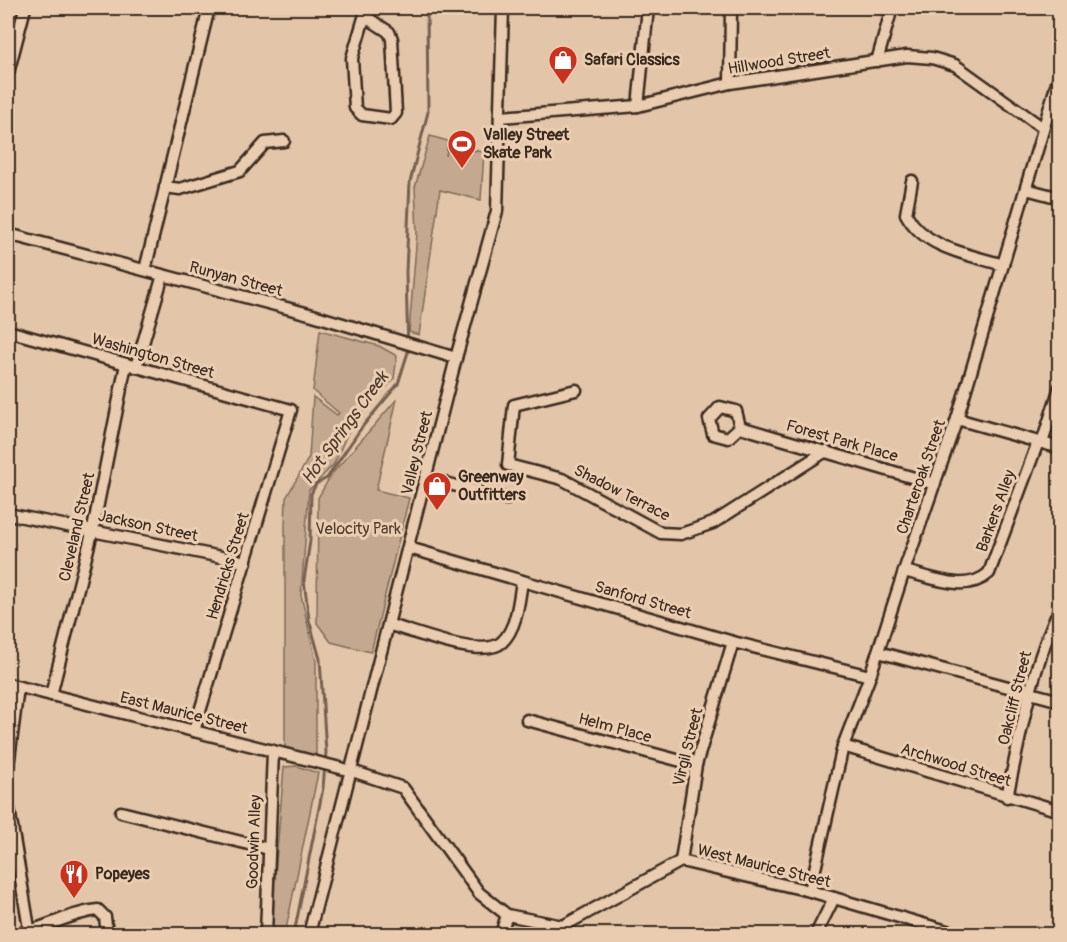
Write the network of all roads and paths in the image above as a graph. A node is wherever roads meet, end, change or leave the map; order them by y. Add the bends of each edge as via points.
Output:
1 (25, 8) edge
2 (209, 8) edge
3 (503, 8) edge
4 (648, 8) edge
5 (730, 8) edge
6 (892, 8) edge
7 (367, 12) edge
8 (877, 61) junction
9 (8, 73) edge
10 (1059, 73) edge
11 (730, 83) junction
12 (638, 106) junction
13 (500, 117) junction
14 (1043, 128) junction
15 (284, 141) dead end
16 (912, 181) dead end
17 (165, 187) junction
18 (1026, 189) junction
19 (1059, 198) edge
20 (8, 236) edge
21 (1003, 265) junction
22 (145, 270) junction
23 (163, 275) junction
24 (8, 331) edge
25 (456, 358) junction
26 (131, 365) junction
27 (1059, 387) edge
28 (576, 390) dead end
29 (291, 410) joint
30 (957, 419) junction
31 (740, 427) dead end
32 (1040, 443) junction
33 (1059, 448) edge
34 (826, 451) junction
35 (426, 478) junction
36 (934, 484) junction
37 (507, 499) dead end
38 (8, 513) edge
39 (93, 529) junction
40 (408, 548) junction
41 (246, 562) junction
42 (904, 571) junction
43 (522, 581) junction
44 (1059, 608) edge
45 (390, 625) junction
46 (732, 642) junction
47 (878, 652) junction
48 (870, 676) junction
49 (13, 686) edge
50 (1030, 693) junction
51 (51, 695) junction
52 (1059, 701) edge
53 (527, 720) dead end
54 (194, 731) junction
55 (843, 746) junction
56 (273, 751) junction
57 (696, 765) junction
58 (8, 767) edge
59 (352, 771) junction
60 (1007, 797) junction
61 (8, 803) edge
62 (1059, 811) edge
63 (121, 812) dead end
64 (269, 849) junction
65 (681, 861) junction
66 (810, 891) junction
67 (834, 898) junction
68 (507, 915) junction
69 (47, 930) edge
70 (561, 930) edge
71 (30, 933) edge
72 (18, 934) edge
73 (107, 934) edge
74 (266, 934) edge
75 (309, 934) edge
76 (507, 934) edge
77 (816, 934) edge
78 (957, 934) edge

1 - 9 street
2 - 17 street
3 - 13 street, Valley Street
4 - 12 street
5 - 11 street
6 - 8 street
7 - 7 street via 352,58 355,108 362,116 391,119 396,112 392,39
8 - 11 street, Hillwood Street
8 - 14 street, Hillwood Street via 907,56 955,65
10 - 14 street, Charteroak Street
11 - 12 street, Hillwood Street
12 - 13 street, Hillwood Street
13 - 25 street, Valley Street via 497,211
14 - 18 street, Charteroak Street
15 - 17 street via 265,143 240,171 180,189
16 - 21 street via 906,211 923,237
17 - 22 street
18 - 19 street
18 - 21 street, Charteroak Street
20 - 22 street, Runyan Street
21 - 30 street, Charteroak Street
22 - 23 street, Runyan Street
23 - 25 street, Runyan Street
23 - 26 street, Cleveland Street
24 - 26 street, Washington Street
25 - 35 street, Valley Street
26 - 29 street, Washington Street
26 - 39 street, Cleveland Street
27 - 32 street, Barkers Alley
28 - 34 street, Shadow Terrace via 514,405 508,465 562,479 661,533 681,534 713,523
29 - 41 street, Hendricks Street
30 - 32 street
30 - 36 street, Charteroak Street
31 - 34 street, Forest Park Place
32 - 33 street
32 - 42 street, Barkers Alley via 989,573 967,585
34 - 36 street, Forest Park Place
35 - 37 street
35 - 40 street, Valley Street
36 - 42 street, Charteroak Street
38 - 39 street, Jackson Street
39 - 41 street, Jackson Street
39 - 51 street, Cleveland Street
40 - 43 street, Sanford Street
40 - 45 street, Valley Street
41 - 54 street, Hendricks Street
42 - 47 street, Charteroak Street
43 - 45 street via 512,624 501,643 490,648 456,645
43 - 46 street, Sanford Street
44 - 50 street, Oakcliff Street
45 - 59 street, Valley Street
46 - 48 street, Sanford Street
46 - 57 street, Virgil Street
47 - 48 street, Charteroak Street
47 - 50 street
48 - 55 street, Charteroak Street
49 - 51 street, East Maurice Street
49 - 58 street
50 - 52 street
50 - 60 street, Oakcliff Street
51 - 54 street, East Maurice Street
53 - 57 street, Helm Place
54 - 56 street, East Maurice Street
55 - 60 street, Archwood Street
55 - 66 street, Charteroak Street
56 - 59 street, East Maurice Street
56 - 64 street, Goodwin Alley
57 - 65 street, Virgil Street
59 - 68 street, West Maurice Street via 403,788 479,893
59 - 75 street, Valley Street
60 - 62 street, Archwood Street
61 - 71 street
63 - 64 street
64 - 74 street, Goodwin Alley
65 - 66 street, West Maurice Street
65 - 70 street, West Maurice Street
66 - 67 street, West Maurice Street
67 - 77 street
67 - 78 street, West Maurice Street via 914,928
68 - 70 street, West Maurice Street
68 - 76 street via 503,927
69 - 71 street
69 - 73 street via 59,919 98,910 105,917
71 - 72 street

